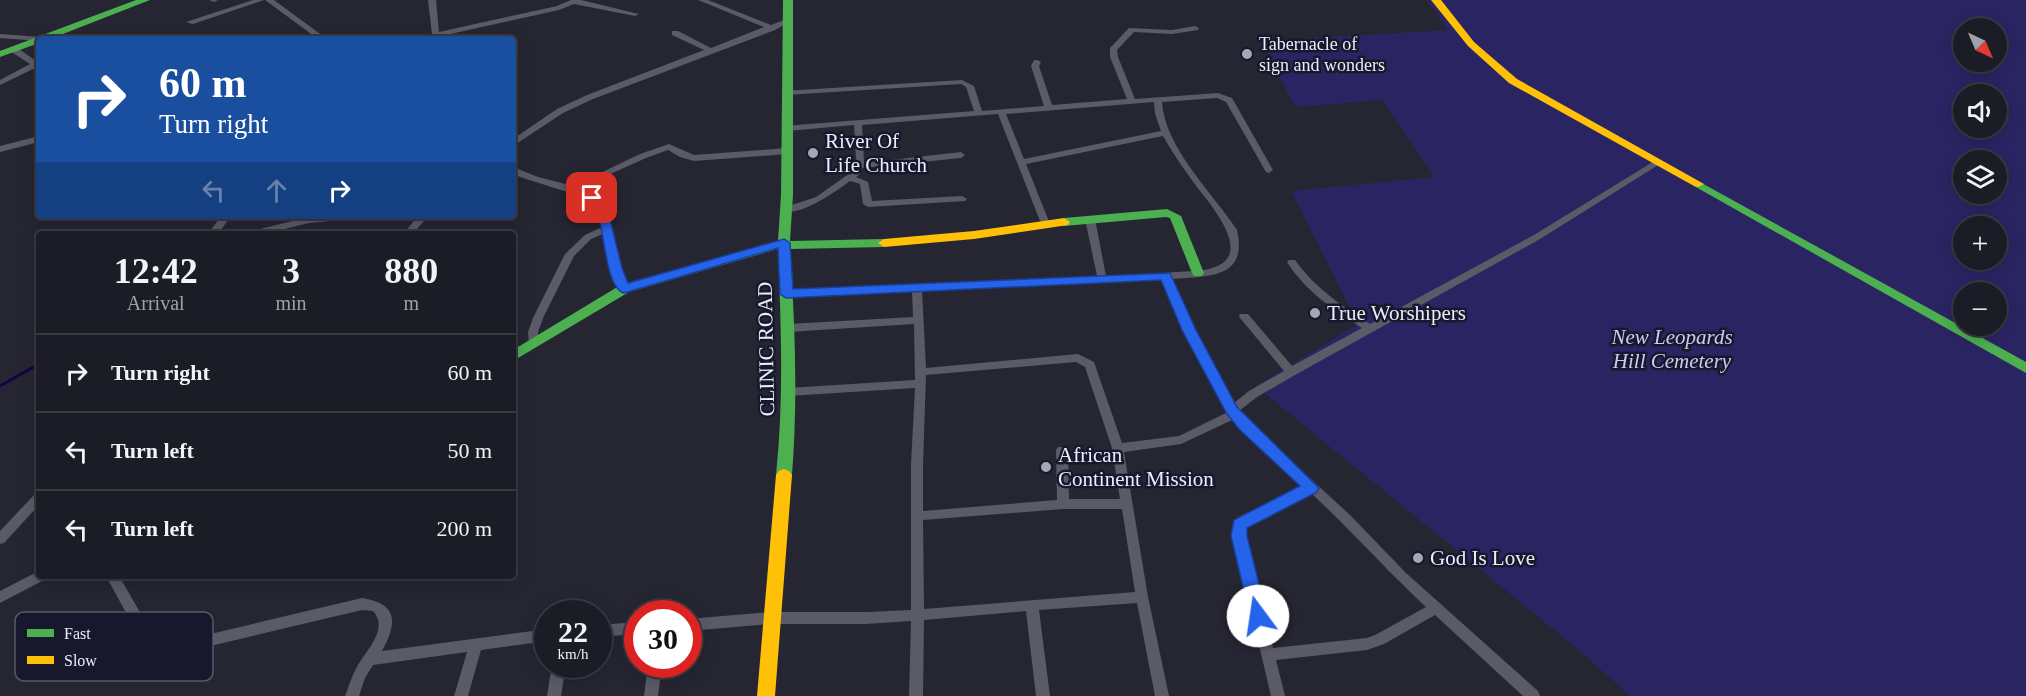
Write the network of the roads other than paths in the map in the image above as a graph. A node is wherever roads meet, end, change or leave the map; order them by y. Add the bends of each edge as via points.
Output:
1 (145, 0) edge
2 (260, 0) edge
3 (271, 0) edge
4 (432, 0) edge
5 (702, 0) edge
6 (788, 0) edge
7 (1436, 0) edge
8 (575, 1) edge
9 (635, 14) dead end
10 (787, 21) junction
11 (190, 22) dead end
12 (772, 28) junction
13 (1195, 28) dead end
14 (463, 29) junction
15 (675, 33) dead end
16 (436, 35) junction
17 (0, 36) edge
18 (49, 36) edge
19 (319, 36) edge
20 (432, 36) edge
21 (462, 36) edge
22 (36, 39) edge
23 (36, 41) edge
24 (6, 51) edge
25 (711, 51) junction
26 (1037, 62) dead end
27 (36, 66) edge
28 (0, 83) edge
29 (786, 93) junction
30 (1158, 99) junction
31 (1132, 101) junction
32 (1049, 107) junction
33 (1000, 111) junction
34 (979, 113) junction
35 (858, 122) junction
36 (788, 128) junction
37 (1166, 133) junction
38 (36, 140) edge
39 (516, 141) edge
40 (0, 150) edge
41 (787, 151) junction
42 (961, 155) dead end
43 (1022, 162) junction
44 (1659, 162) junction
45 (860, 166) junction
46 (1269, 170) dead end
47 (516, 172) edge
48 (850, 178) junction
49 (567, 189) junction
50 (962, 199) dead end
51 (786, 210) junction
52 (319, 219) edge
53 (421, 219) edge
54 (1090, 219) junction
55 (1045, 224) junction
56 (606, 229) junction
57 (264, 231) edge
58 (411, 231) edge
59 (784, 243) junction
60 (1292, 262) dead end
61 (1198, 273) junction
62 (1166, 276) junction
63 (1102, 278) junction
64 (917, 287) junction
65 (624, 289) junction
66 (786, 294) junction
67 (1244, 316) dead end
68 (918, 320) junction
69 (788, 328) junction
70 (1369, 328) junction
71 (533, 343) junction
72 (516, 354) edge
73 (2026, 368) edge
74 (1291, 372) junction
75 (921, 378) junction
76 (788, 392) junction
77 (1233, 412) junction
78 (1118, 448) junction
79 (1062, 450) dead end
80 (1312, 488) junction
81 (36, 500) edge
82 (1063, 504) junction
83 (1126, 504) junction
84 (918, 516) junction
85 (0, 539) edge
86 (36, 578) edge
87 (114, 579) edge
88 (0, 597) edge
89 (1142, 597) junction
90 (1032, 605) junction
91 (1437, 608) junction
92 (133, 612) edge
93 (918, 615) junction
94 (771, 618) junction
95 (702, 624) edge
96 (534, 637) edge
97 (213, 640) edge
98 (476, 644) junction
99 (1268, 655) junction
100 (370, 659) junction
101 (557, 678) edge
102 (653, 678) edge
103 (1527, 694) edge
104 (352, 696) edge
105 (461, 696) edge
106 (554, 696) edge
107 (651, 696) edge
108 (766, 696) edge
109 (916, 696) edge
110 (1042, 696) edge
111 (1161, 696) edge
112 (1278, 696) edge

1 - 18 street
2 - 11 street
3 - 19 street
4 - 16 street
5 - 12 street
6 - 10 street, CLINIC ROAD
7 - 44 street via 1456,30 1496,69
8 - 9 street
8 - 14 street
10 - 12 street
10 - 29 street, CLINIC ROAD
12 - 25 street
13 - 31 street via 1172,32 1132,30 1113,50
14 - 16 street
14 - 21 street
15 - 25 street
16 - 20 street
17 - 22 street
23 - 24 street
24 - 27 street
25 - 39 street via 572,105
26 - 32 street
27 - 28 street
29 - 34 street via 962,82 970,86
29 - 36 street, CLINIC ROAD
30 - 31 street
30 - 37 street via 1158,116
30 - 46 street via 1213,95 1225,98 1236,110
31 - 32 street
32 - 33 street
33 - 34 street
33 - 43 street
34 - 35 street
35 - 36 street
35 - 45 street
36 - 41 street, CLINIC ROAD
37 - 43 street
37 - 61 street via 1225,217 1236,242 1232,262 1222,269
38 - 40 street
41 - 49 street via 694,158 669,147 592,182
41 - 51 street, CLINIC ROAD
42 - 45 street
43 - 55 street
44 - 70 street via 1537,237
44 - 73 street
45 - 48 street
47 - 49 street
48 - 50 street via 864,182 868,204
48 - 51 street via 819,199
49 - 56 street via 598,202
51 - 59 street, CLINIC ROAD
52 - 57 street
53 - 58 street
54 - 55 street
54 - 61 street via 1171,213
54 - 63 street
55 - 59 street via 974,236 871,244
56 - 65 street
56 - 71 street via 588,237 570,254 538,318
59 - 65 street
59 - 66 street, CLINIC ROAD
60 - 70 street via 1302,279 1324,298
61 - 62 street
62 - 63 street
62 - 77 street via 1189,330
63 - 64 street
64 - 66 street
64 - 68 street
65 - 71 street
66 - 69 street, CLINIC ROAD
67 - 74 street
68 - 69 street
68 - 75 street
69 - 76 street, CLINIC ROAD
70 - 74 street
71 - 72 street
74 - 77 street via 1253,394
75 - 76 street
75 - 78 street via 1043,361 1085,360 1092,369
75 - 84 street
76 - 94 street, CLINIC ROAD via 782,521
77 - 78 street via 1182,440
77 - 80 street
78 - 83 street
79 - 82 street
80 - 91 street
80 - 99 street via 1244,520 1238,530
81 - 85 street
82 - 83 street
82 - 84 street
83 - 89 street
84 - 93 street
86 - 88 street
87 - 92 street
89 - 90 street
89 - 111 street
90 - 93 street
90 - 110 street
91 - 99 street via 1367,644
91 - 103 street
93 - 94 street
93 - 109 street
94 - 95 street
94 - 108 street, CLINIC ROAD
96 - 98 street
97 - 100 street via 362,604 376,606 384,614 385,632
98 - 100 street
98 - 105 street
99 - 112 street
100 - 104 street
101 - 106 street
102 - 107 street

